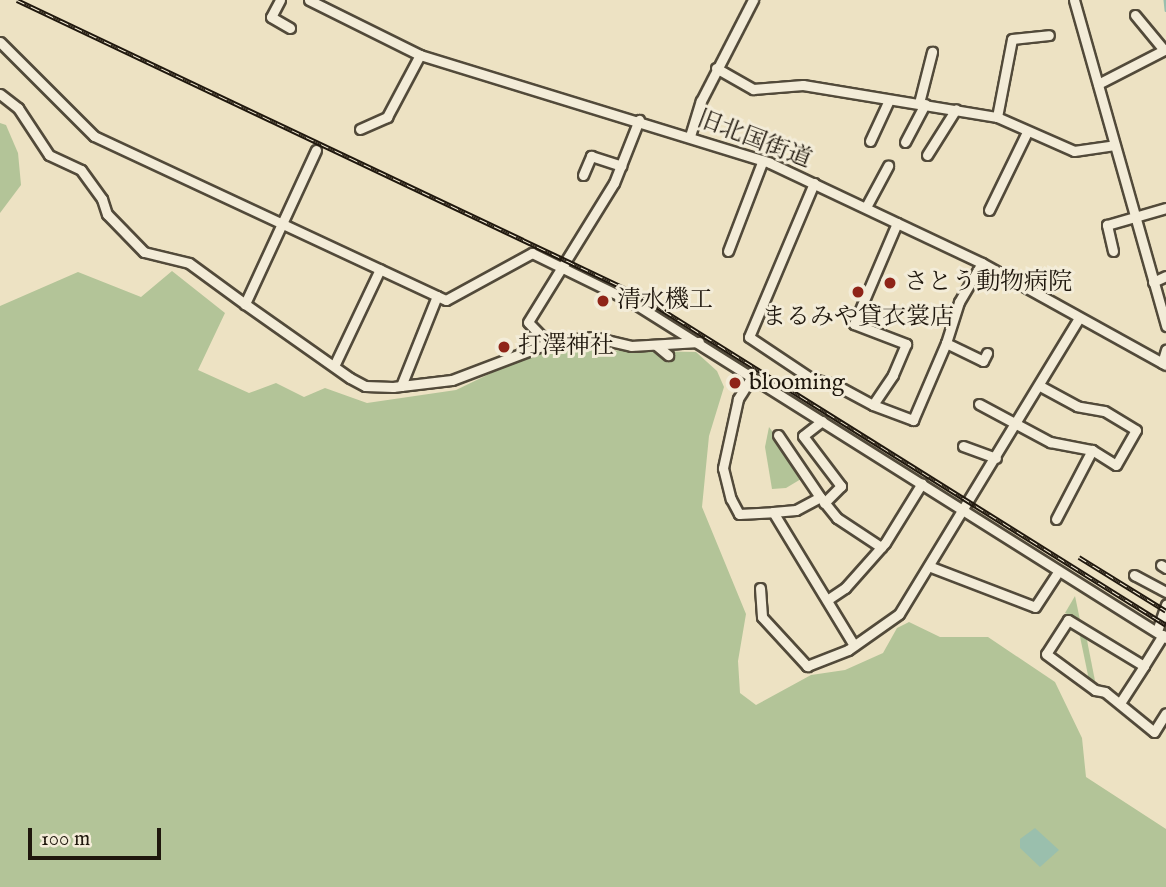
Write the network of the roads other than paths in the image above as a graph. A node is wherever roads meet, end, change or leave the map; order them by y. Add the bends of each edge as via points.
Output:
1 (279, 0) edge
2 (309, 0) edge
3 (754, 0) edge
4 (1074, 0) edge
5 (1135, 15) dead end
6 (290, 29) dead end
7 (1049, 35) dead end
8 (1, 46) edge
9 (1165, 50) edge
10 (932, 52) dead end
11 (420, 55) junction
12 (716, 68) junction
13 (1098, 84) junction
14 (0, 93) edge
15 (889, 100) junction
16 (922, 104) junction
17 (956, 110) junction
18 (998, 117) junction
19 (639, 120) junction
20 (360, 129) dead end
21 (1027, 132) junction
22 (690, 136) junction
23 (870, 141) dead end
24 (905, 142) dead end
25 (1115, 145) junction
26 (316, 150) dead end
27 (927, 155) dead end
28 (763, 160) junction
29 (621, 166) junction
30 (888, 166) dead end
31 (583, 175) dead end
32 (814, 183) junction
33 (866, 207) junction
34 (1166, 208) edge
35 (989, 209) dead end
36 (1137, 220) junction
37 (897, 223) junction
38 (282, 224) junction
39 (728, 251) dead end
40 (1113, 251) dead end
41 (982, 262) junction
42 (564, 268) junction
43 (380, 269) junction
44 (1166, 276) edge
45 (1153, 282) junction
46 (437, 296) junction
47 (245, 304) junction
48 (1079, 318) junction
49 (1166, 326) edge
50 (699, 342) junction
51 (549, 344) junction
52 (946, 344) junction
53 (656, 345) junction
54 (1166, 350) edge
55 (987, 353) dead end
56 (668, 355) dead end
57 (1164, 364) edge
58 (334, 366) junction
59 (751, 378) junction
60 (401, 386) junction
61 (1040, 386) junction
62 (979, 404) dead end
63 (873, 405) junction
64 (822, 421) junction
65 (1018, 424) junction
66 (778, 435) dead end
67 (963, 446) dead end
68 (1092, 450) junction
69 (996, 458) junction
70 (922, 483) junction
71 (822, 500) junction
72 (964, 510) junction
73 (773, 512) junction
74 (1056, 519) dead end
75 (881, 547) junction
76 (931, 567) junction
77 (1058, 572) junction
78 (1134, 575) dead end
79 (760, 588) dead end
80 (1166, 592) edge
81 (827, 600) junction
82 (1166, 605) edge
83 (1162, 635) edge
84 (854, 645) junction
85 (1144, 666) junction
86 (1120, 703) junction
87 (1166, 713) edge

1 - 6 street via 271,17
2 - 11 street, 旧北国街道
3 - 12 street
4 - 13 street
5 - 9 street
7 - 18 street via 1012,39
8 - 38 street via 82,129
9 - 13 street
10 - 16 street
11 - 19 street, 旧北国街道
11 - 20 street via 387,117
12 - 15 street via 753,89 803,85
12 - 22 street
13 - 25 street
14 - 47 street via 18,108 49,155 81,170 107,214 144,253 189,263
15 - 16 street
15 - 23 street
16 - 17 street
16 - 24 street
17 - 18 street
17 - 27 street
18 - 21 street
19 - 22 street, 旧北国街道
19 - 29 street
21 - 25 street via 1074,151
21 - 35 street
22 - 28 street, 旧北国街道
25 - 36 street
26 - 38 street
28 - 32 street, 旧北国街道
28 - 39 street
29 - 31 street via 591,156
29 - 42 street
30 - 33 street
32 - 33 street, 旧北国街道
32 - 63 street via 749,337 812,379 834,384
33 - 37 street, 旧北国街道
34 - 36 street
36 - 40 street via 1107,225
36 - 45 street
37 - 41 street, 旧北国街道
37 - 63 street via 854,324 906,344
38 - 43 street
38 - 47 street
41 - 48 street, 旧北国街道
41 - 52 street via 959,302
42 - 46 street via 532,253 446,300
42 - 50 street
42 - 51 street via 528,322
43 - 46 street
43 - 58 street
44 - 45 street
45 - 49 street
46 - 60 street
47 - 58 street
48 - 57 street, 旧北国街道
48 - 61 street
50 - 53 street
50 - 59 street
51 - 53 street via 593,337 621,345
51 - 60 street via 452,380
52 - 55 street via 983,361
52 - 63 street via 913,420
53 - 56 street
54 - 57 street
58 - 60 street via 365,386
59 - 64 street
59 - 73 street via 738,399 723,468 739,514
61 - 65 street
61 - 68 street via 1077,406 1104,411 1136,430 1116,465
62 - 65 street
64 - 70 street
64 - 71 street via 803,436 841,486
65 - 68 street via 1050,442
65 - 69 street
66 - 71 street
67 - 69 street
68 - 74 street
69 - 72 street
70 - 72 street
70 - 75 street
71 - 73 street via 796,510
71 - 75 street via 837,518
72 - 76 street
72 - 77 street
73 - 81 street
75 - 81 street via 845,588
76 - 77 street via 1035,607
76 - 84 street via 899,614
77 - 83 street via 1097,591
78 - 80 street
79 - 84 street via 762,617 807,666
81 - 84 street
82 - 83 street
83 - 85 street
85 - 86 street
85 - 86 street via 1068,620 1046,654
86 - 87 street via 1154,732

